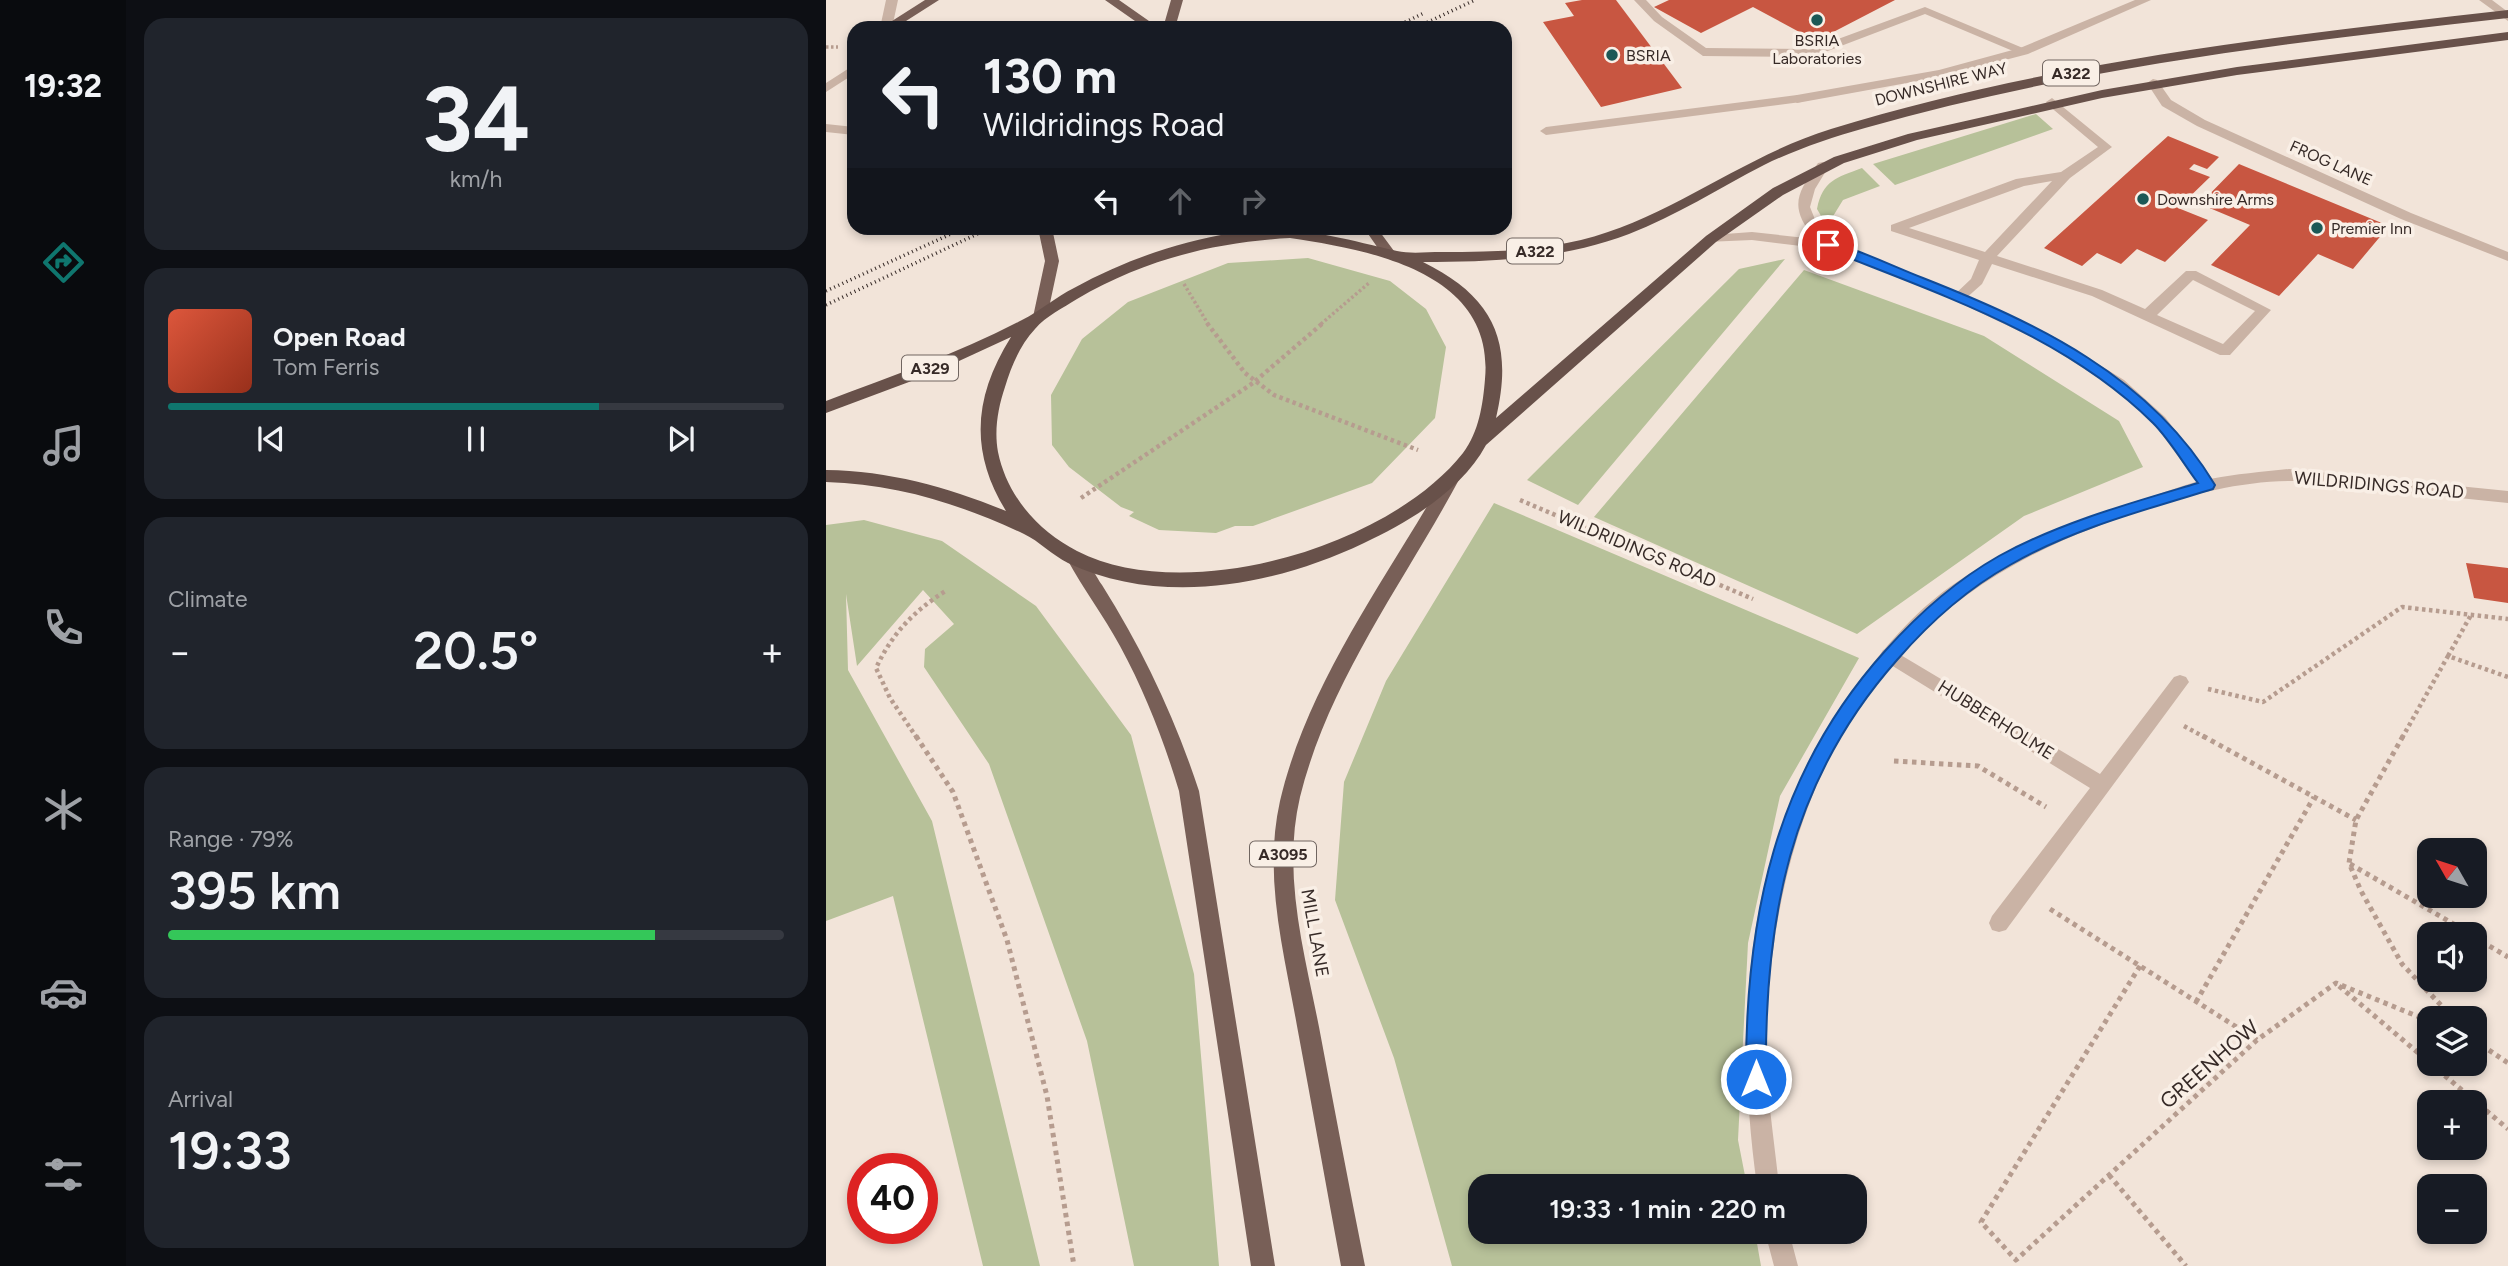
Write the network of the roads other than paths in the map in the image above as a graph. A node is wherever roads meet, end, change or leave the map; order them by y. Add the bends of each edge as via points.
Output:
1 (892, 0) edge
2 (933, 0) edge
3 (1111, 0) edge
4 (1177, 0) edge
5 (1640, 0) edge
6 (2145, 0) edge
7 (2485, 0) edge
8 (2506, 15) edge
9 (888, 21) edge
10 (898, 21) edge
11 (1142, 21) edge
12 (1171, 21) edge
13 (2508, 36) edge
14 (2024, 51) junction
15 (847, 74) edge
16 (2153, 83) junction
17 (826, 88) edge
18 (2052, 102) junction
19 (826, 128) edge
20 (847, 130) edge
21 (1546, 131) dead end
22 (1823, 166) junction
23 (2065, 174) junction
24 (1047, 235) edge
25 (1263, 235) edge
26 (1304, 235) edge
27 (1375, 235) edge
28 (1711, 239) junction
29 (1828, 245) junction
30 (1387, 251) junction
31 (1405, 257) junction
32 (2508, 257) edge
33 (1987, 258) junction
34 (1959, 297) junction
35 (2147, 316) junction
36 (1036, 319) junction
37 (826, 407) edge
38 (1482, 440) junction
39 (1454, 475) junction
40 (826, 476) edge
41 (2208, 485) junction
42 (2508, 497) edge
43 (1028, 528) junction
44 (1075, 559) junction
45 (1889, 655) junction
46 (2180, 682) road end
47 (2103, 786) junction
48 (1999, 923) dead end
49 (1767, 1174) edge
50 (1780, 1244) edge
51 (1263, 1266) edge
52 (1353, 1266) edge
53 (1786, 1266) edge

1 - 9 street
2 - 10 main road
3 - 11 main road
4 - 12 main road
5 - 14 street via 1703,52 1812,53 1925,10
6 - 14 street
7 - 8 street
8 - 31 highway, DOWNSHIRE WAY / A322 via 2199,51 2026,82 1819,138 1601,239 1500,255
13 - 16 highway, A322
14 - 21 street via 1940,73 1797,99
15 - 17 street
16 - 18 highway, A322
16 - 32 street, FROG LANE via 2166,103 2201,123
18 - 22 highway, A322 via 1935,131
18 - 23 street via 2106,147
19 - 20 street
22 - 28 highway, A322 via 1746,212
22 - 29 street via 1804,192 1804,207 1811,226
23 - 33 street
23 - 33 street via 2021,182 1896,228
24 - 36 main road via 1052,271
25 - 36 highway via 1192,244 1137,263
26 - 30 highway
27 - 30 main road
28 - 29 street via 1752,236
28 - 38 highway, A322
29 - 34 street
30 - 31 highway
31 - 38 highway via 1433,273 1482,317 1494,346 1492,393
33 - 34 street via 1977,281
33 - 35 street via 2097,293
34 - 41 street via 2049,340 2119,384 2160,421
35 - 35 street via 2191,274 2264,310 2225,351
36 - 37 highway, A329 via 927,369
36 - 43 highway via 1003,368 987,435 995,473
38 - 39 highway
39 - 44 highway via 1360,537 1261,574 1222,579 1147,578
39 - 52 main road, MILL LANE / A3095 via 1341,669 1316,722 1289,804 1283,845 1286,909
40 - 43 highway via 913,483
41 - 42 street, WILDRIDINGS ROAD via 2289,475
41 - 45 street, WILDRIDINGS ROAD via 2102,518 2006,560 1961,588
43 - 44 highway
44 - 51 main road via 1135,656 1177,748 1189,791
45 - 47 street, HUBBERHOLME
45 - 49 street, WILDRIDINGS ROAD via 1824,746 1793,813 1779,860 1763,945 1756,1017 1756,1079
46 - 47 street
47 - 48 street
50 - 53 street

